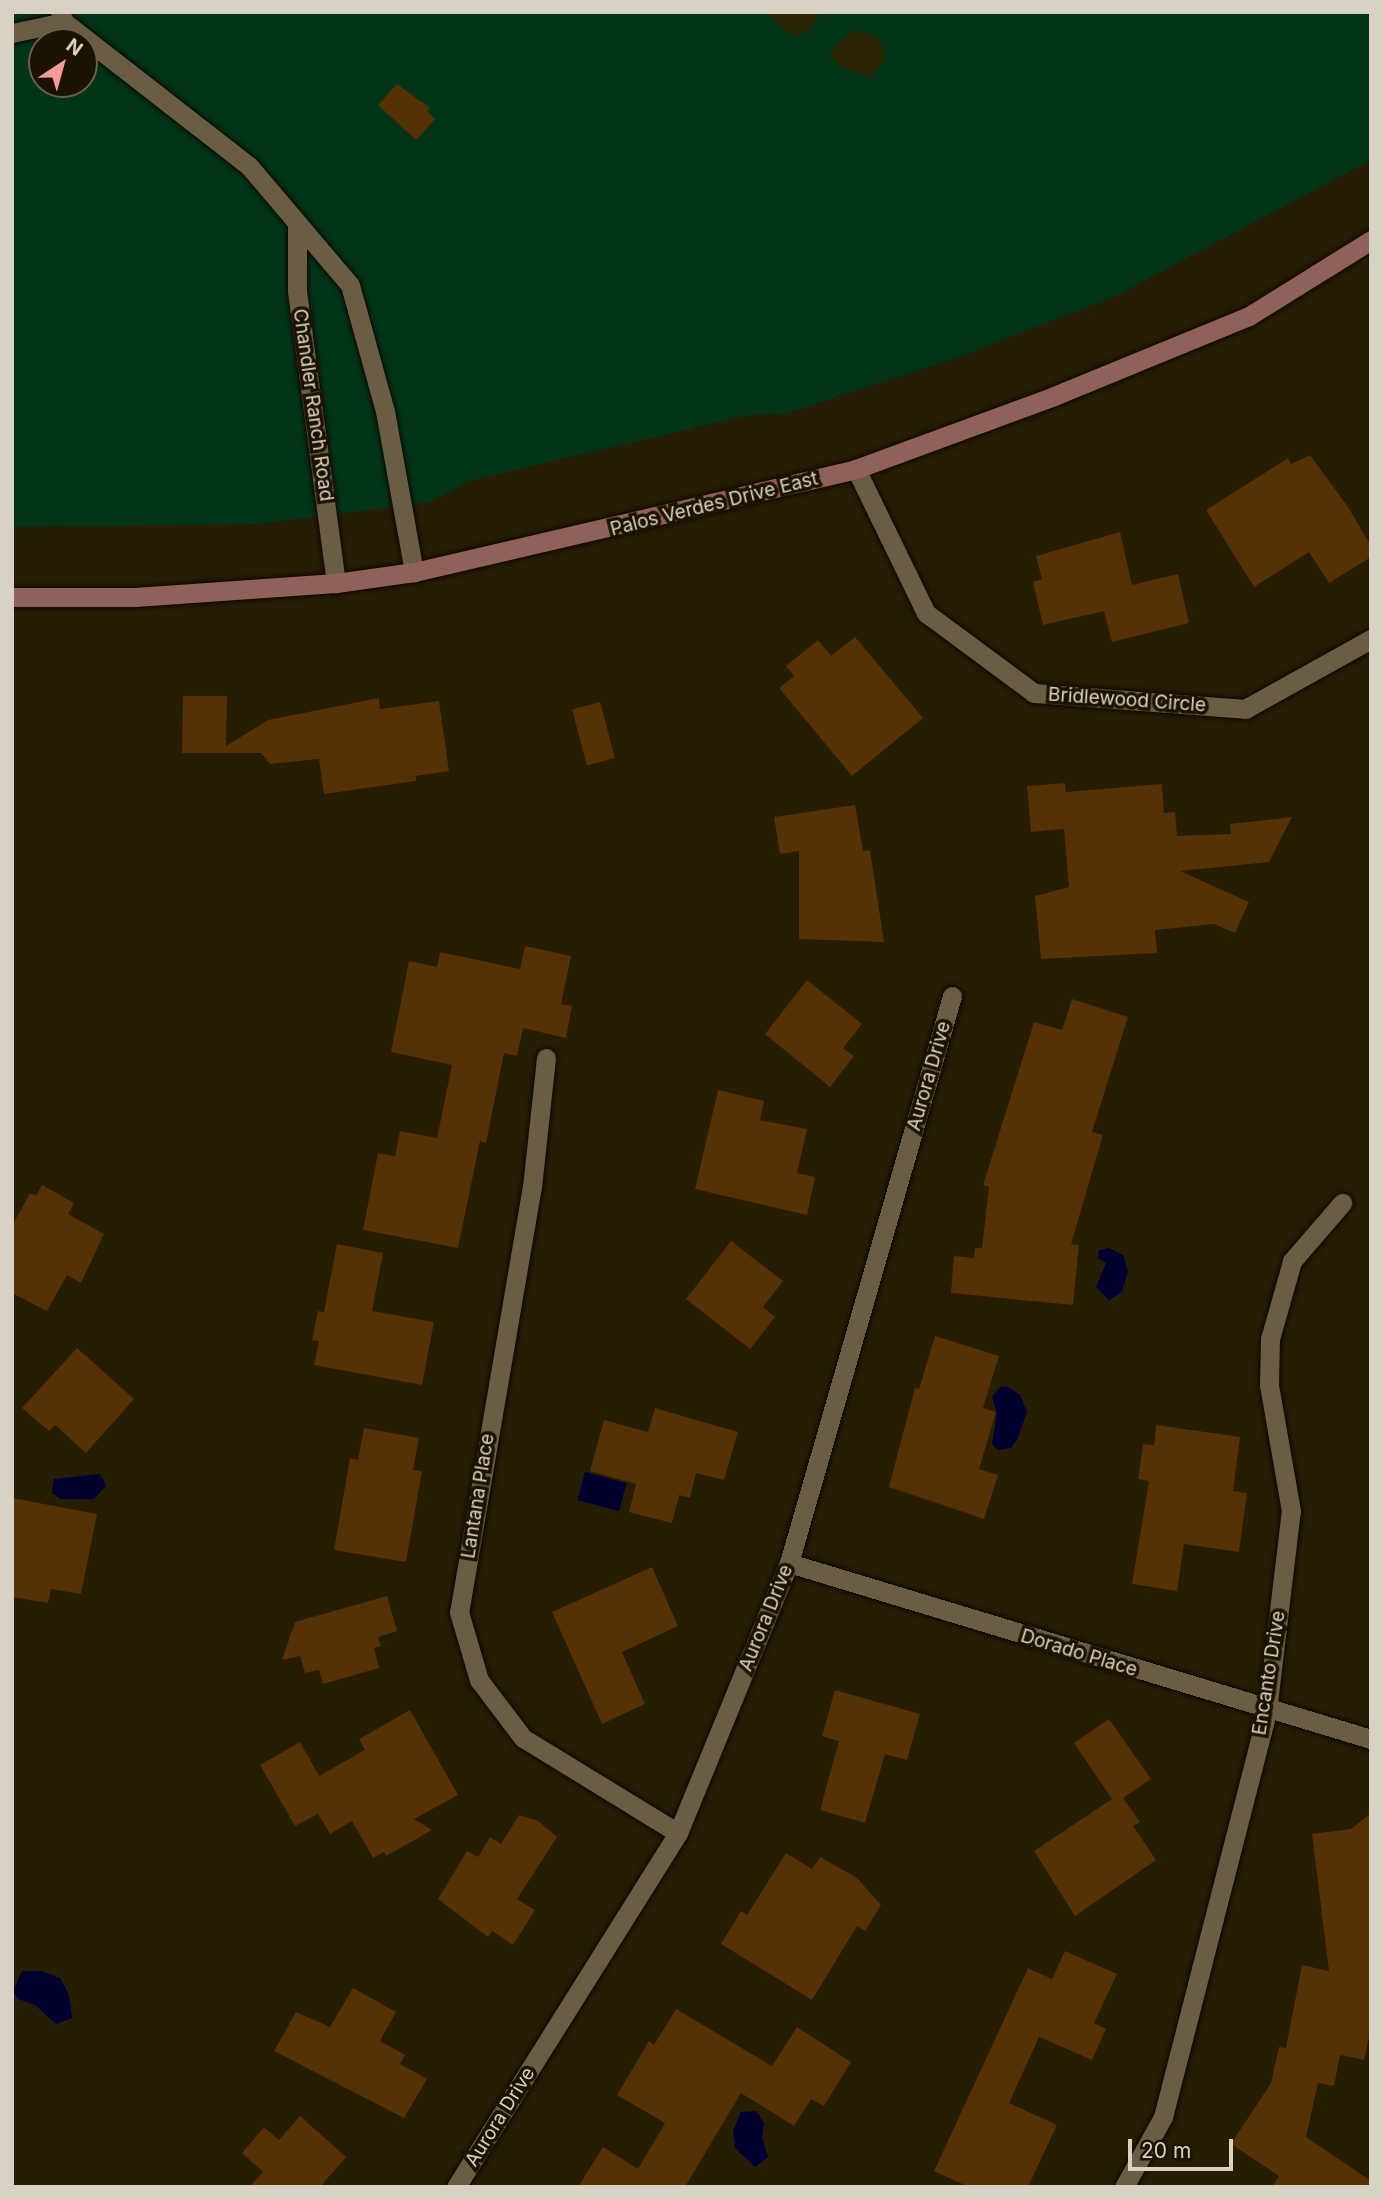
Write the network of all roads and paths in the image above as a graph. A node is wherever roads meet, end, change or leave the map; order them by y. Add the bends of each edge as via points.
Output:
1 (62, 17) edge
2 (12, 33) edge
3 (297, 227) junction
4 (1371, 240) edge
5 (856, 469) junction
6 (414, 572) junction
7 (336, 583) junction
8 (12, 597) edge
9 (1371, 639) edge
10 (952, 996) dead end
11 (546, 1058) dead end
12 (1342, 1203) dead end
13 (789, 1563) junction
14 (1267, 1711) junction
15 (1371, 1739) edge
16 (678, 1833) junction
17 (456, 2187) edge
18 (1124, 2187) edge

1 - 2 street
1 - 3 street via 250,166
3 - 6 street via 350,285 385,411
3 - 7 street, Chandler Ranch Road via 297,291
4 - 5 main road, Palos Verdes Drive East via 1249,316 1054,396
5 - 6 main road, Palos Verdes Drive East
5 - 9 street, Bridlewood Circle via 926,613 1034,693 1245,709
6 - 7 main road, Palos Verdes Drive East
7 - 8 main road, Palos Verdes Drive East via 135,597
10 - 13 street, Aurora Drive
11 - 16 street, Lantana Place via 532,1186 459,1612 479,1680 523,1738
12 - 14 street, Encanto Drive via 1292,1261 1270,1339 1269,1385 1291,1511
13 - 14 street, Dorado Place
13 - 16 street, Aurora Drive
14 - 15 street, Dorado Place
14 - 18 street, Encanto Drive via 1163,2117
16 - 17 street, Aurora Drive

